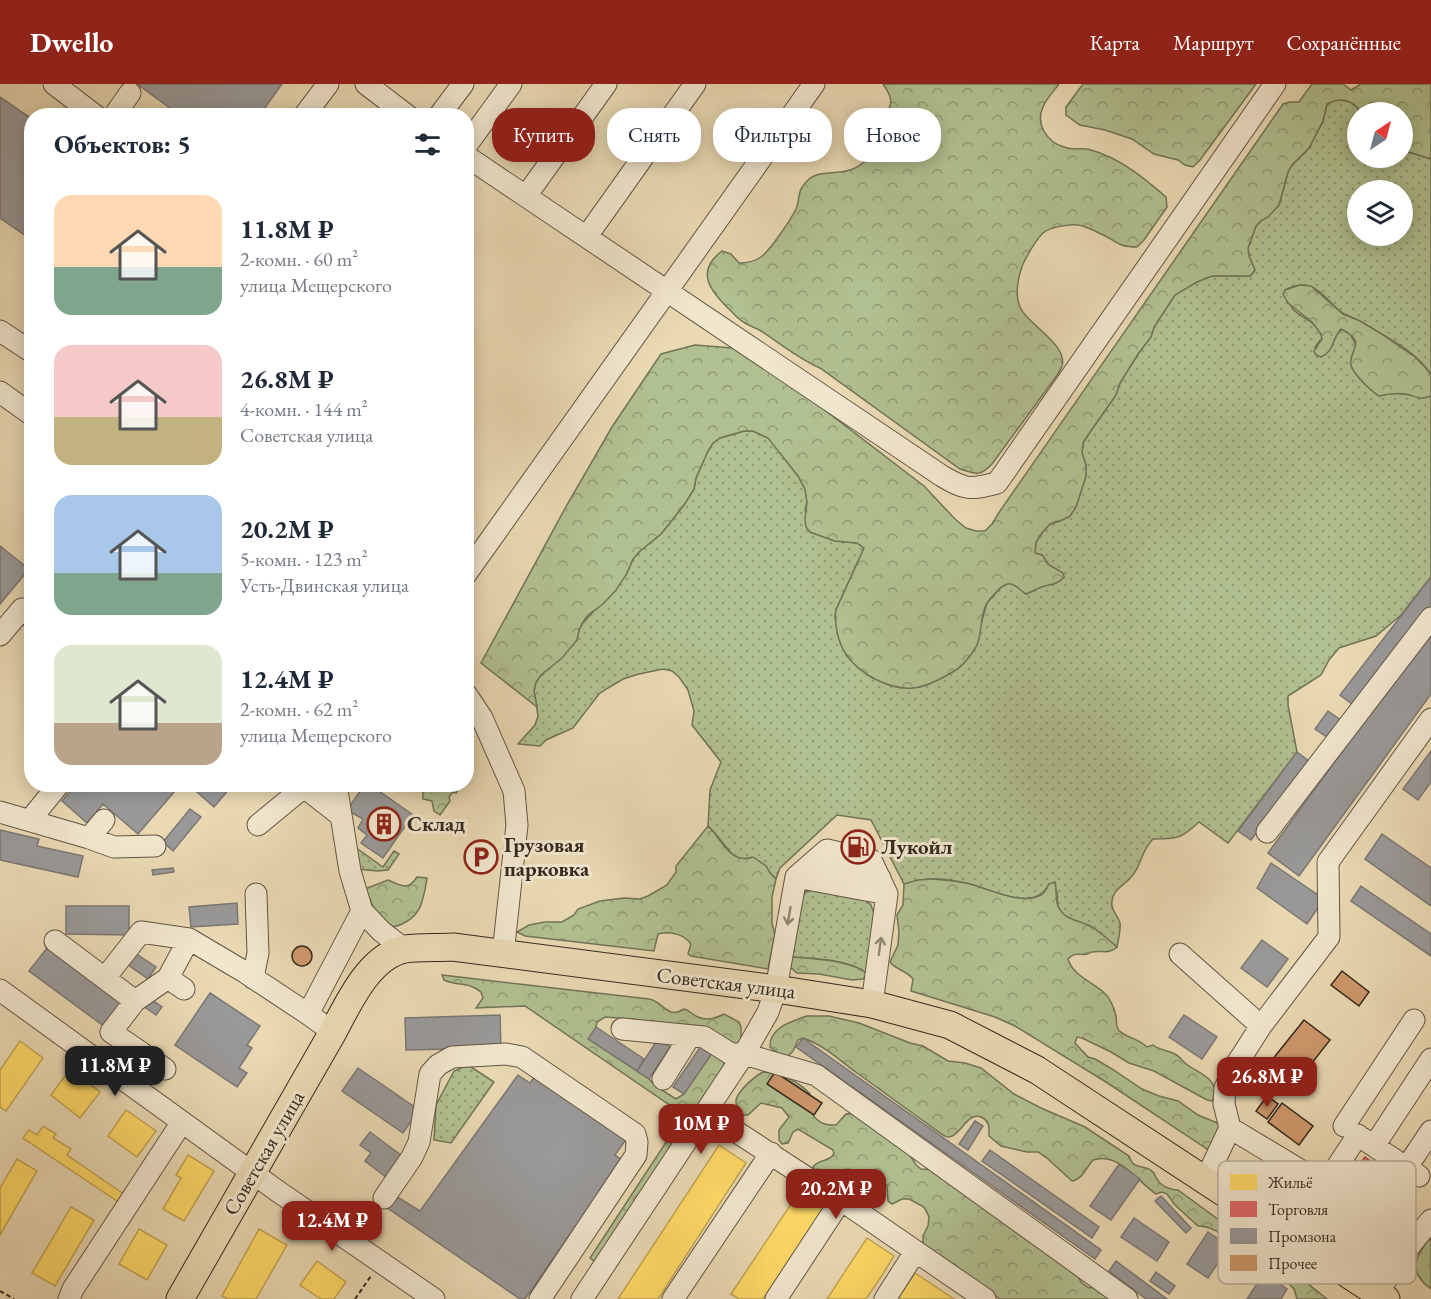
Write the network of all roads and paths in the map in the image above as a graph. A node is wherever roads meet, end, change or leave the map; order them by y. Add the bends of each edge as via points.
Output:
1 (54, 84) edge
2 (328, 84) edge
3 (366, 84) edge
4 (463, 84) edge
5 (511, 84) edge
6 (606, 84) edge
7 (695, 84) edge
8 (1275, 84) edge
9 (804, 87) edge
10 (130, 93) dead end
11 (86, 108) edge
12 (120, 108) edge
13 (310, 108) edge
14 (398, 108) edge
15 (445, 108) edge
16 (474, 135) edge
17 (474, 161) edge
18 (526, 196) junction
19 (587, 236) junction
20 (668, 290) junction
21 (0, 331) edge
22 (24, 347) edge
23 (0, 392) edge
24 (24, 409) edge
25 (474, 563) edge
26 (24, 611) edge
27 (1431, 618) edge
28 (0, 635) edge
29 (474, 706) edge
30 (1431, 719) edge
31 (53, 792) edge
32 (298, 792) edge
33 (310, 792) edge
34 (337, 792) edge
35 (0, 812) edge
36 (341, 816) junction
37 (30, 820) junction
38 (104, 820) dead end
39 (258, 825) dead end
40 (1267, 832) dead end
41 (89, 838) junction
42 (155, 846) dead end
43 (804, 870) junction
44 (883, 886) junction
45 (256, 894) dead end
46 (362, 911) junction
47 (189, 939) junction
48 (55, 941) dead end
49 (404, 950) junction
50 (502, 954) junction
51 (1180, 954) dead end
52 (105, 978) junction
53 (253, 978) junction
54 (776, 989) junction
55 (0, 990) edge
56 (135, 1001) junction
57 (872, 1004) junction
58 (308, 1014) junction
59 (1414, 1020) dead end
60 (1261, 1026) junction
61 (622, 1029) dead end
62 (333, 1032) junction
63 (690, 1036) junction
64 (744, 1054) junction
65 (1431, 1059) edge
66 (165, 1069) dead end
67 (663, 1079) dead end
68 (706, 1112) junction
69 (182, 1122) junction
70 (1230, 1128) junction
71 (1431, 1131) edge
72 (1353, 1132) junction
73 (771, 1153) junction
74 (1285, 1161) edge
75 (1338, 1161) edge
76 (1396, 1161) edge
77 (1416, 1165) edge
78 (253, 1173) junction
79 (1205, 1181) junction
80 (1218, 1189) edge
81 (384, 1197) dead end
82 (841, 1200) junction
83 (1431, 1220) edge
84 (1416, 1238) edge
85 (915, 1252) junction
86 (380, 1262) junction
87 (1360, 1284) edge
88 (1387, 1284) edge
89 (0, 1291) edge
90 (1379, 1297) edge
91 (14, 1299) edge
92 (69, 1299) edge
93 (180, 1299) edge
94 (355, 1299) edge
95 (434, 1299) edge
96 (540, 1299) edge
97 (582, 1299) edge
98 (673, 1299) edge
99 (776, 1299) edge
100 (885, 1299) edge
101 (985, 1299) edge
102 (1127, 1299) edge

1 - 11 street
2 - 13 street
3 - 14 street
4 - 15 street
5 - 16 street
6 - 18 street
7 - 19 street
8 - 20 street via 997,483 962,487 942,476
9 - 20 street
10 - 12 street
17 - 18 street
18 - 19 street
19 - 20 street
20 - 25 street
21 - 22 street
23 - 24 street
26 - 28 street
27 - 40 street
29 - 50 street via 514,791 517,825
30 - 60 street via 1328,862 1329,938
31 - 37 street
32 - 39 street
33 - 36 street
34 - 36 street
35 - 37 street
36 - 46 street
37 - 41 street
38 - 41 street
41 - 42 street via 114,847
43 - 44 street
43 - 44 street via 827,850 871,860
43 -> 54 street
57 -> 44 street
45 - 53 street via 258,953
46 - 49 street
46 - 58 street
47 - 52 street via 141,932
47 - 53 street
47 - 56 street via 176,984
48 - 52 street
49 - 50 main road, Советская улица via 453,947
49 - 62 main road, Советская улица via 387,957 363,980
50 - 54 main road, Советская улица
51 - 60 street
52 - 56 street
53 - 58 street
54 - 57 main road, Советская улица
54 - 64 street
55 - 69 street
56 - 66 street via 111,1032
57 - 79 main road, Советская улица via 950,1025 1037,1070
58 - 62 street
59 - 72 street
60 - 70 street via 1225,1088
61 - 63 street
62 - 78 main road, Советская улица
63 - 64 street via 704,1037 731,1054
63 - 67 street
64 - 68 street
64 - 102 street via 816,1075
65 - 72 street
68 - 73 street
68 - 97 street
69 - 78 street
69 - 92 street
70 - 74 street
70 - 79 street
71 - 77 street
72 - 75 street
72 - 76 street
73 - 82 street
73 - 98 street
78 - 86 street
78 - 93 main road, Советская улица
79 - 80 main road, Советская улица
81 - 96 street via 419,1142 430,1074 438,1065 452,1057 522,1057 635,1134 637,1142 636,1155
82 - 85 street
82 - 99 street
83 - 84 street
85 - 100 street
85 - 101 street
86 - 94 path
86 - 95 street
87 - 90 main road, Советская улица
88 - 90 street
89 - 91 path

